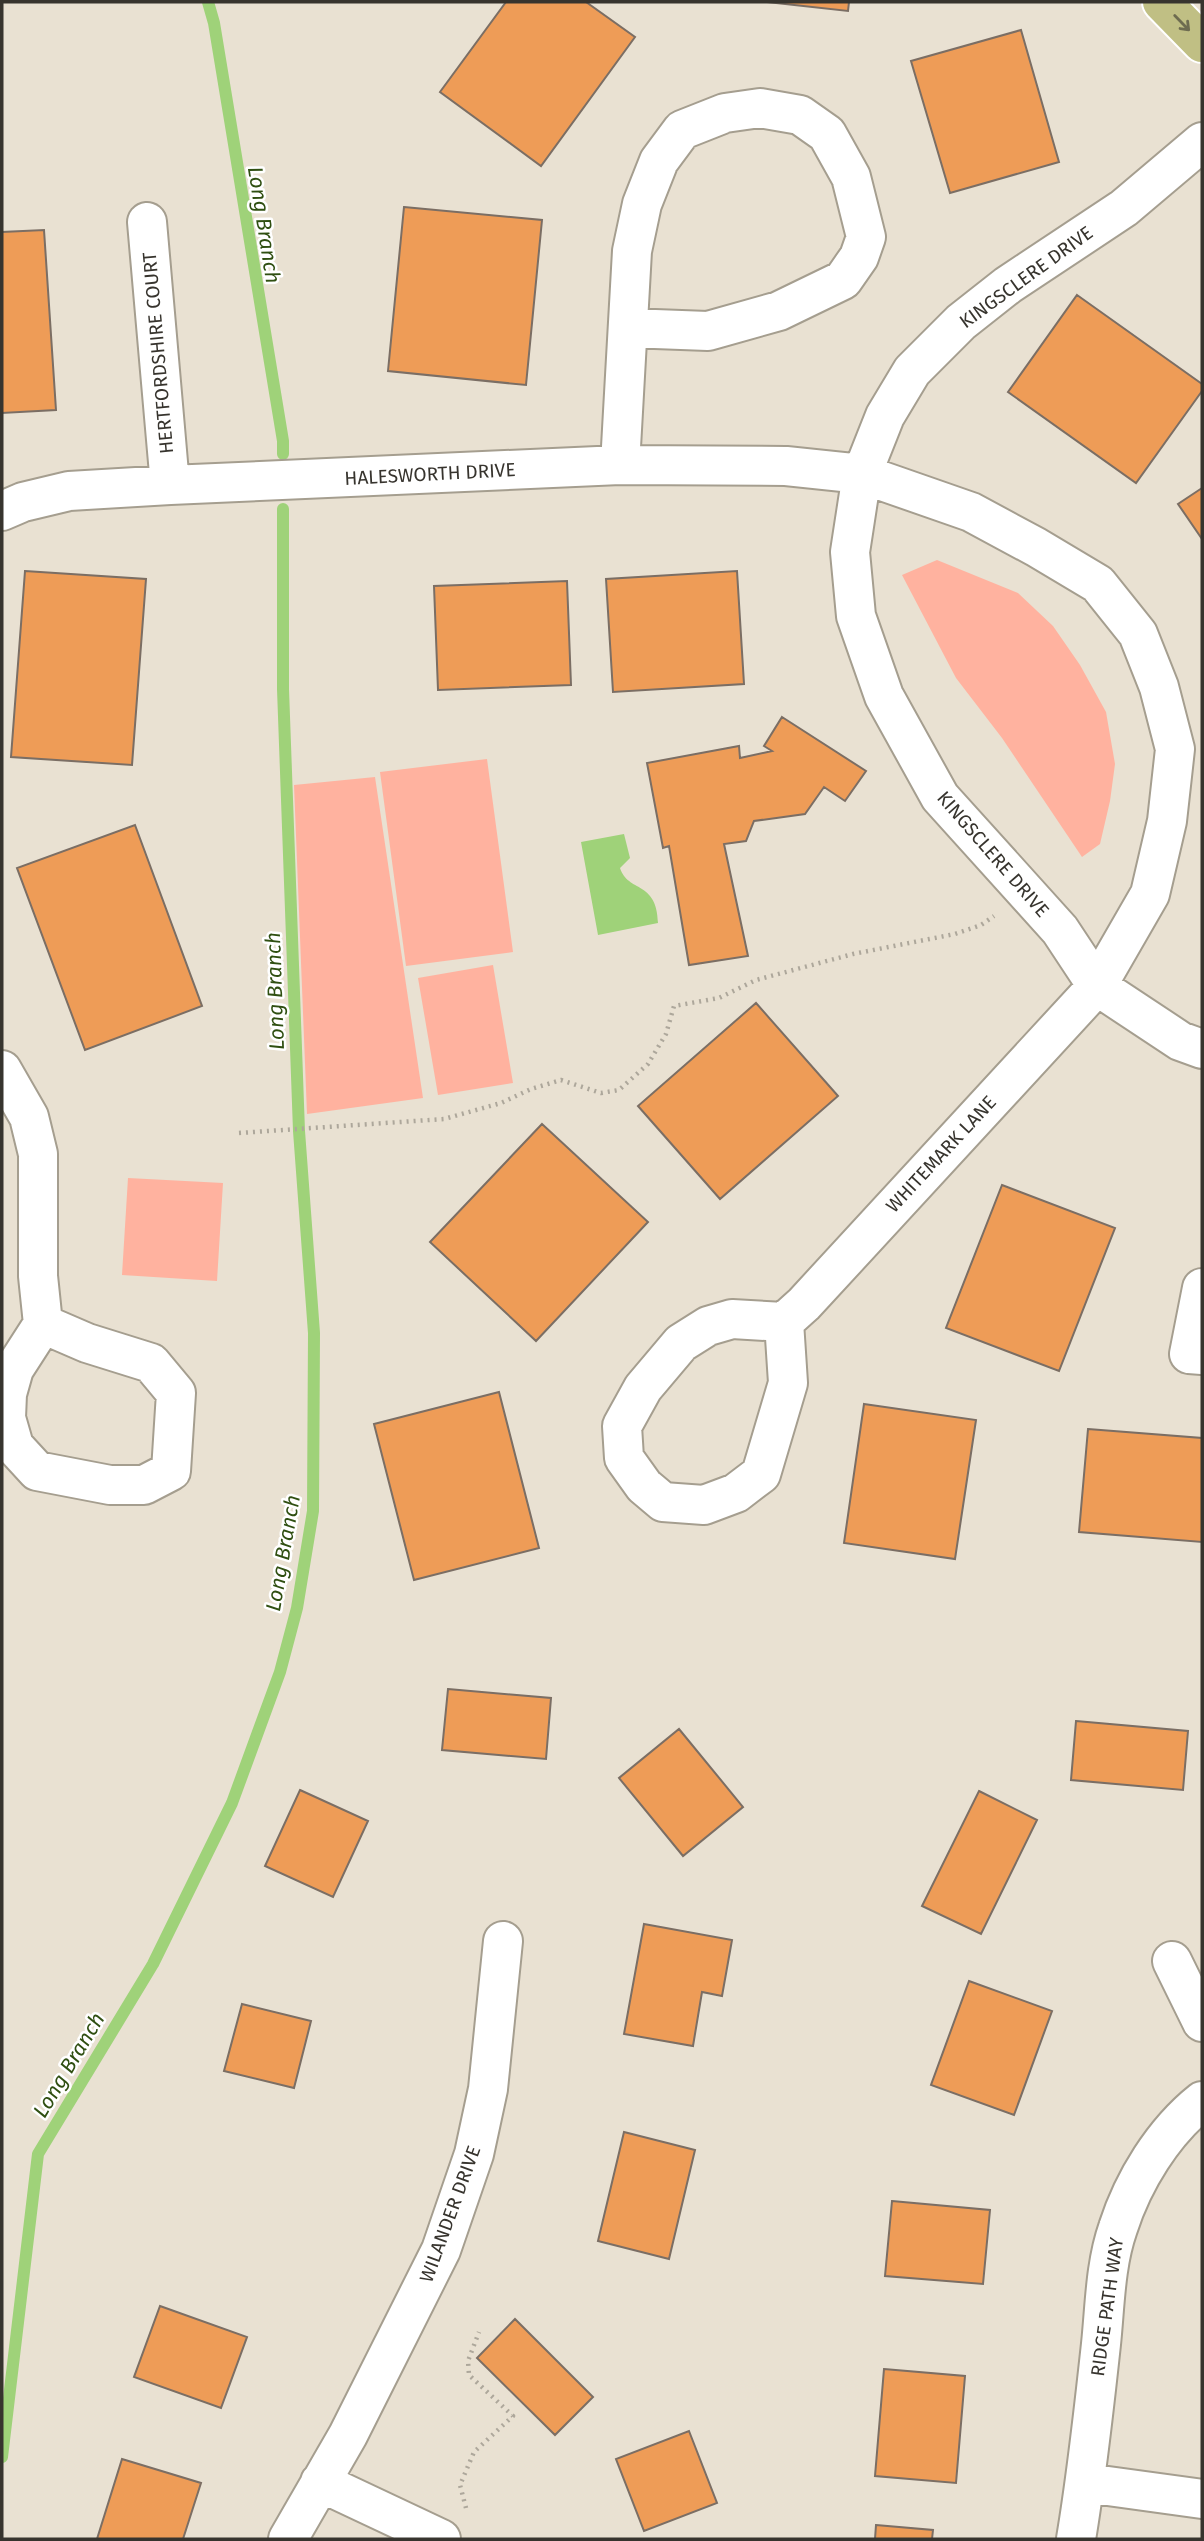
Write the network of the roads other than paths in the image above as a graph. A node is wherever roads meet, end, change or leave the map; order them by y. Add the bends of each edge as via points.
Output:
1 (1162, 2) edge
2 (1202, 43) edge
3 (1202, 142) edge
4 (147, 222) dead end
5 (628, 328) junction
6 (620, 465) junction
7 (862, 474) junction
8 (170, 485) junction
9 (2, 511) edge
10 (1097, 986) junction
11 (1202, 1049) edge
12 (2, 1070) edge
13 (1202, 1288) edge
14 (784, 1322) junction
15 (43, 1324) junction
16 (1202, 1355) edge
17 (503, 1941) dead end
18 (1172, 1961) dead end
19 (1202, 2022) edge
20 (1202, 2102) edge
21 (320, 2482) junction
22 (1086, 2483) junction
23 (1202, 2499) edge
24 (455, 2528) edge
25 (288, 2539) edge
26 (1076, 2539) edge

1 -> 2 main road
3 - 7 street, KINGSCLERE DRIVE via 1124,208 961,322 912,371 885,416
4 - 8 street, HERTFORDSHIRE COURT
5 - 5 street via 632,251 642,204 659,161 682,130 725,113 760,108 800,115 827,134 851,177 866,237 844,280 779,310 708,331
5 - 6 street
6 - 7 street, HALESWORTH DRIVE via 786,466
6 - 8 street, HALESWORTH DRIVE
7 - 10 street, KINGSCLERE DRIVE via 850,552 856,616 884,696 940,797 1060,930
7 - 10 street via 971,512 1036,547 1098,584 1138,634 1159,687 1175,749 1167,821 1150,894
8 - 9 street, HALESWORTH DRIVE via 69,491
10 - 11 street, KINGSCLERE DRIVE via 1180,1041
10 - 14 street, WHITEMARK LANE
12 - 15 street via 29,1117 38,1154 38,1276
13 - 16 street via 1189,1354
14 - 14 street via 732,1319 708,1326 681,1343 643,1388 622,1426 624,1458 644,1486 663,1502 704,1505 736,1493 761,1474 789,1383
15 - 15 street via 14,1369 7,1394 6,1418 14,1446 37,1471 110,1485 144,1485 172,1471 176,1393 151,1363
17 - 21 street, WILANDER DRIVE via 488,2089 474,2154 424,2287
18 - 19 street
20 - 22 street, RIDGE PATH WAY via 1167,2137 1135,2186 1117,2229 1108,2273
21 - 24 street
21 - 25 street, WILANDER DRIVE
22 - 23 street
22 - 26 street, RIDGE PATH WAY

